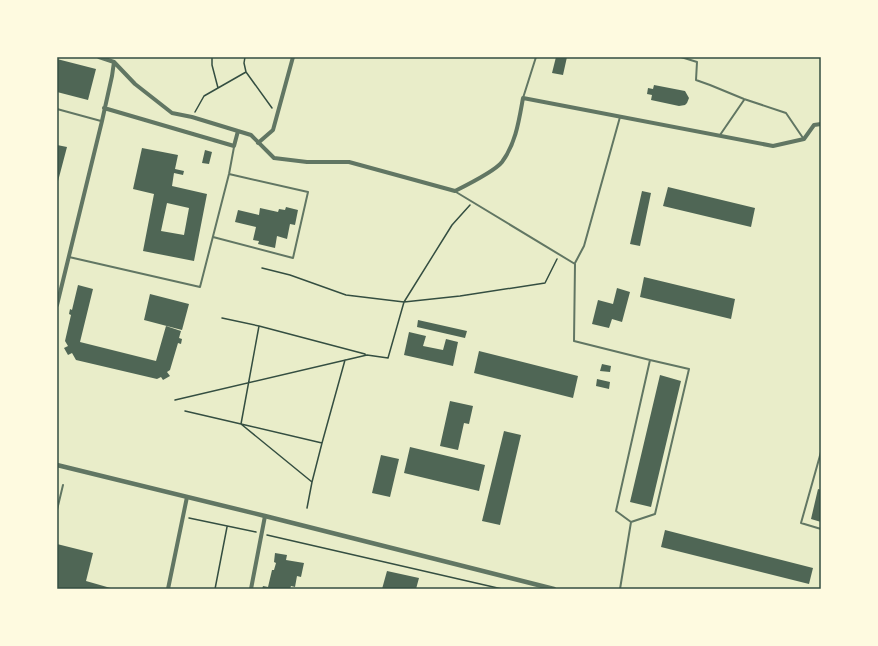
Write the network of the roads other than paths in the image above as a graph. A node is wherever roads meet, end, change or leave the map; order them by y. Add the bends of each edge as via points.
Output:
1 (99, 57) edge
2 (293, 57) edge
3 (536, 57) edge
4 (681, 57) edge
5 (114, 62) junction
6 (523, 98) junction
7 (744, 99) junction
8 (104, 108) junction
9 (57, 109) edge
10 (620, 116) junction
11 (102, 121) junction
12 (821, 124) edge
13 (238, 131) junction
14 (720, 135) junction
15 (804, 139) junction
16 (258, 143) junction
17 (234, 146) junction
18 (229, 174) junction
19 (455, 191) junction
20 (213, 237) junction
21 (69, 257) junction
22 (575, 264) junction
23 (57, 305) edge
24 (650, 360) junction
25 (821, 452) edge
26 (57, 465) edge
27 (63, 485) dead end
28 (187, 497) junction
29 (57, 510) edge
30 (265, 516) junction
31 (631, 522) junction
32 (821, 529) edge
33 (168, 589) edge
34 (251, 589) edge
35 (554, 589) edge
36 (620, 589) edge

1 - 5 street
2 - 16 street via 273,130
3 - 6 lane
4 - 7 lane via 697,62 696,80
5 - 8 street
5 - 13 street via 135,84 172,112
6 - 10 street
6 - 19 street via 514,139 501,163 477,180
7 - 14 lane
7 - 15 lane via 786,113
8 - 11 street
8 - 17 street
9 - 11 lane
10 - 14 street
10 - 22 lane via 584,246
11 - 21 street
12 - 15 street via 814,125
13 - 16 street via 251,135
13 - 17 street
14 - 15 street via 773,146
16 - 19 street via 274,158 306,162 349,162
17 - 18 lane
18 - 20 lane
18 - 20 lane via 308,192 293,258
19 - 22 lane
20 - 21 lane via 200,287
21 - 23 street
22 - 24 lane via 574,341
24 - 31 lane via 616,511
24 - 31 lane via 689,369 655,514
25 - 32 lane via 801,523
26 - 28 street
27 - 29 lane
28 - 30 street
28 - 33 street
30 - 34 street
30 - 35 street
31 - 36 lane

